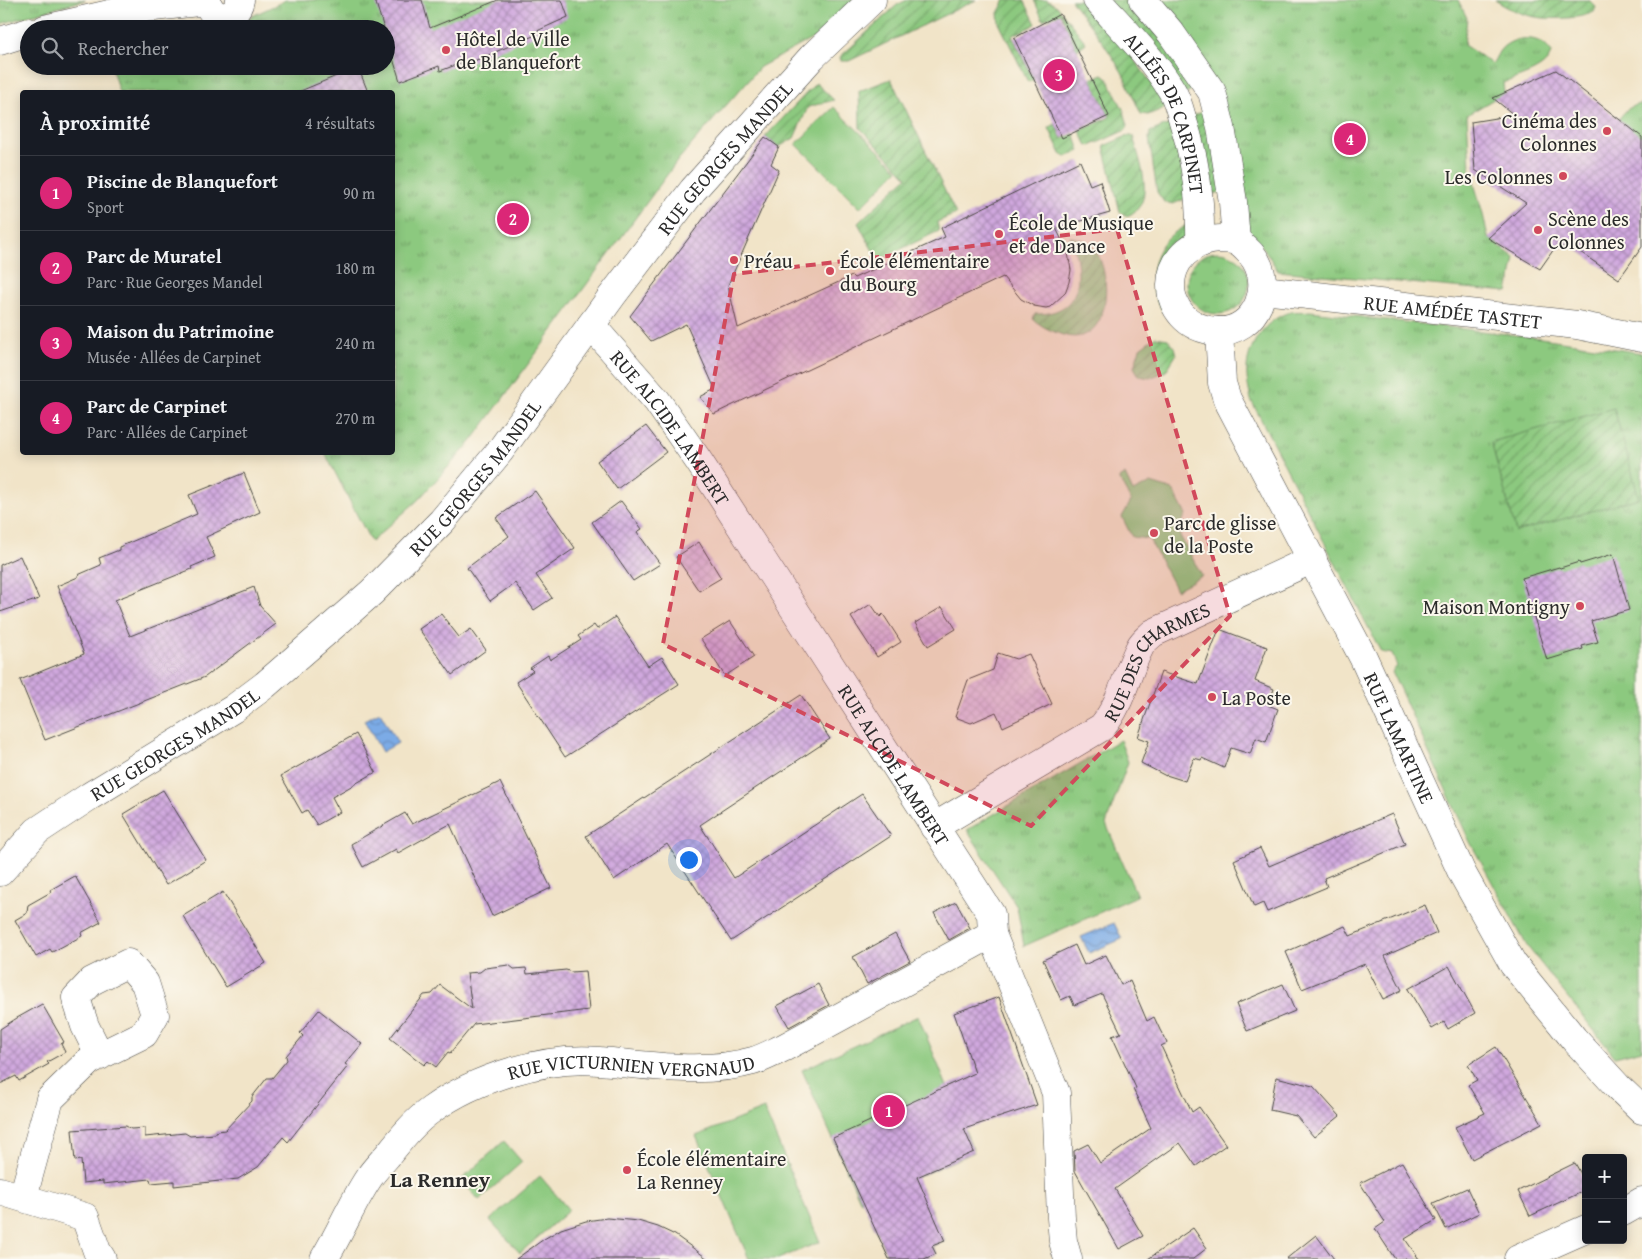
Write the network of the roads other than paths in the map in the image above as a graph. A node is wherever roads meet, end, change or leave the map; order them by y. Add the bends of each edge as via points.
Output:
1 (207, 0) edge
2 (240, 0) edge
3 (872, 0) edge
4 (1097, 0) edge
5 (1143, 0) edge
6 (84, 20) edge
7 (20, 35) edge
8 (0, 41) edge
9 (1236, 241) junction
10 (1200, 242) junction
11 (1263, 290) junction
12 (591, 325) junction
13 (1219, 331) junction
14 (1642, 338) edge
15 (1313, 559) junction
16 (934, 827) junction
17 (0, 872) edge
18 (992, 934) junction
19 (100, 1056) dead end
20 (1642, 1110) edge
21 (11, 1194) edge
22 (1642, 1201) edge
23 (1627, 1210) edge
24 (1582, 1231) edge
25 (102, 1259) edge
26 (324, 1259) edge
27 (1068, 1259) edge
28 (1518, 1259) edge

1 - 2 street via 215,14 226,16 236,11
1 - 6 street via 127,10
3 - 12 street, RUE GEORGES MANDEL via 806,63 694,190
4 - 10 street, ALLÉES DE CARPINET via 1150,59 1174,97 1190,142 1198,182
5 - 9 street, ALLÉES DE CARPINET via 1171,33 1212,92 1222,127
7 - 8 street
9 - 10 street via 1215,239
9 - 11 street via 1256,260 1262,274
10 - 13 street via 1179,258 1173,270 1172,298 1190,323
11 - 13 street via 1260,302 1248,318 1232,328
11 - 14 street, RUE AMÉDÉE TASTET via 1577,324
12 - 16 street, RUE ALCIDE LAMBERT via 657,401 698,460
12 - 17 street, RUE GEORGES MANDEL via 469,490 372,592 234,709 37,831
13 - 15 street, RUE LAMARTINE via 1222,383 1228,399
15 - 16 street, RUE DES CHARMES via 1153,633 1140,646 1119,701 1102,727
15 - 20 street, RUE LAMARTINE via 1363,656 1462,873 1512,964 1574,1039
16 - 18 street, RUE ALCIDE LAMBERT via 991,914
18 - 26 street, RUE VICTURNIEN VERGNAUD via 785,1048 754,1061 715,1068 671,1068 596,1060 557,1062 524,1068 467,1089 431,1109 405,1134 368,1178
18 - 27 street, RUE ALCIDE LAMBERT via 1056,1093 1061,1218
19 - 21 street via 89,1061 50,1099
21 - 25 street via 85,1217
22 - 23 street
24 - 28 street

